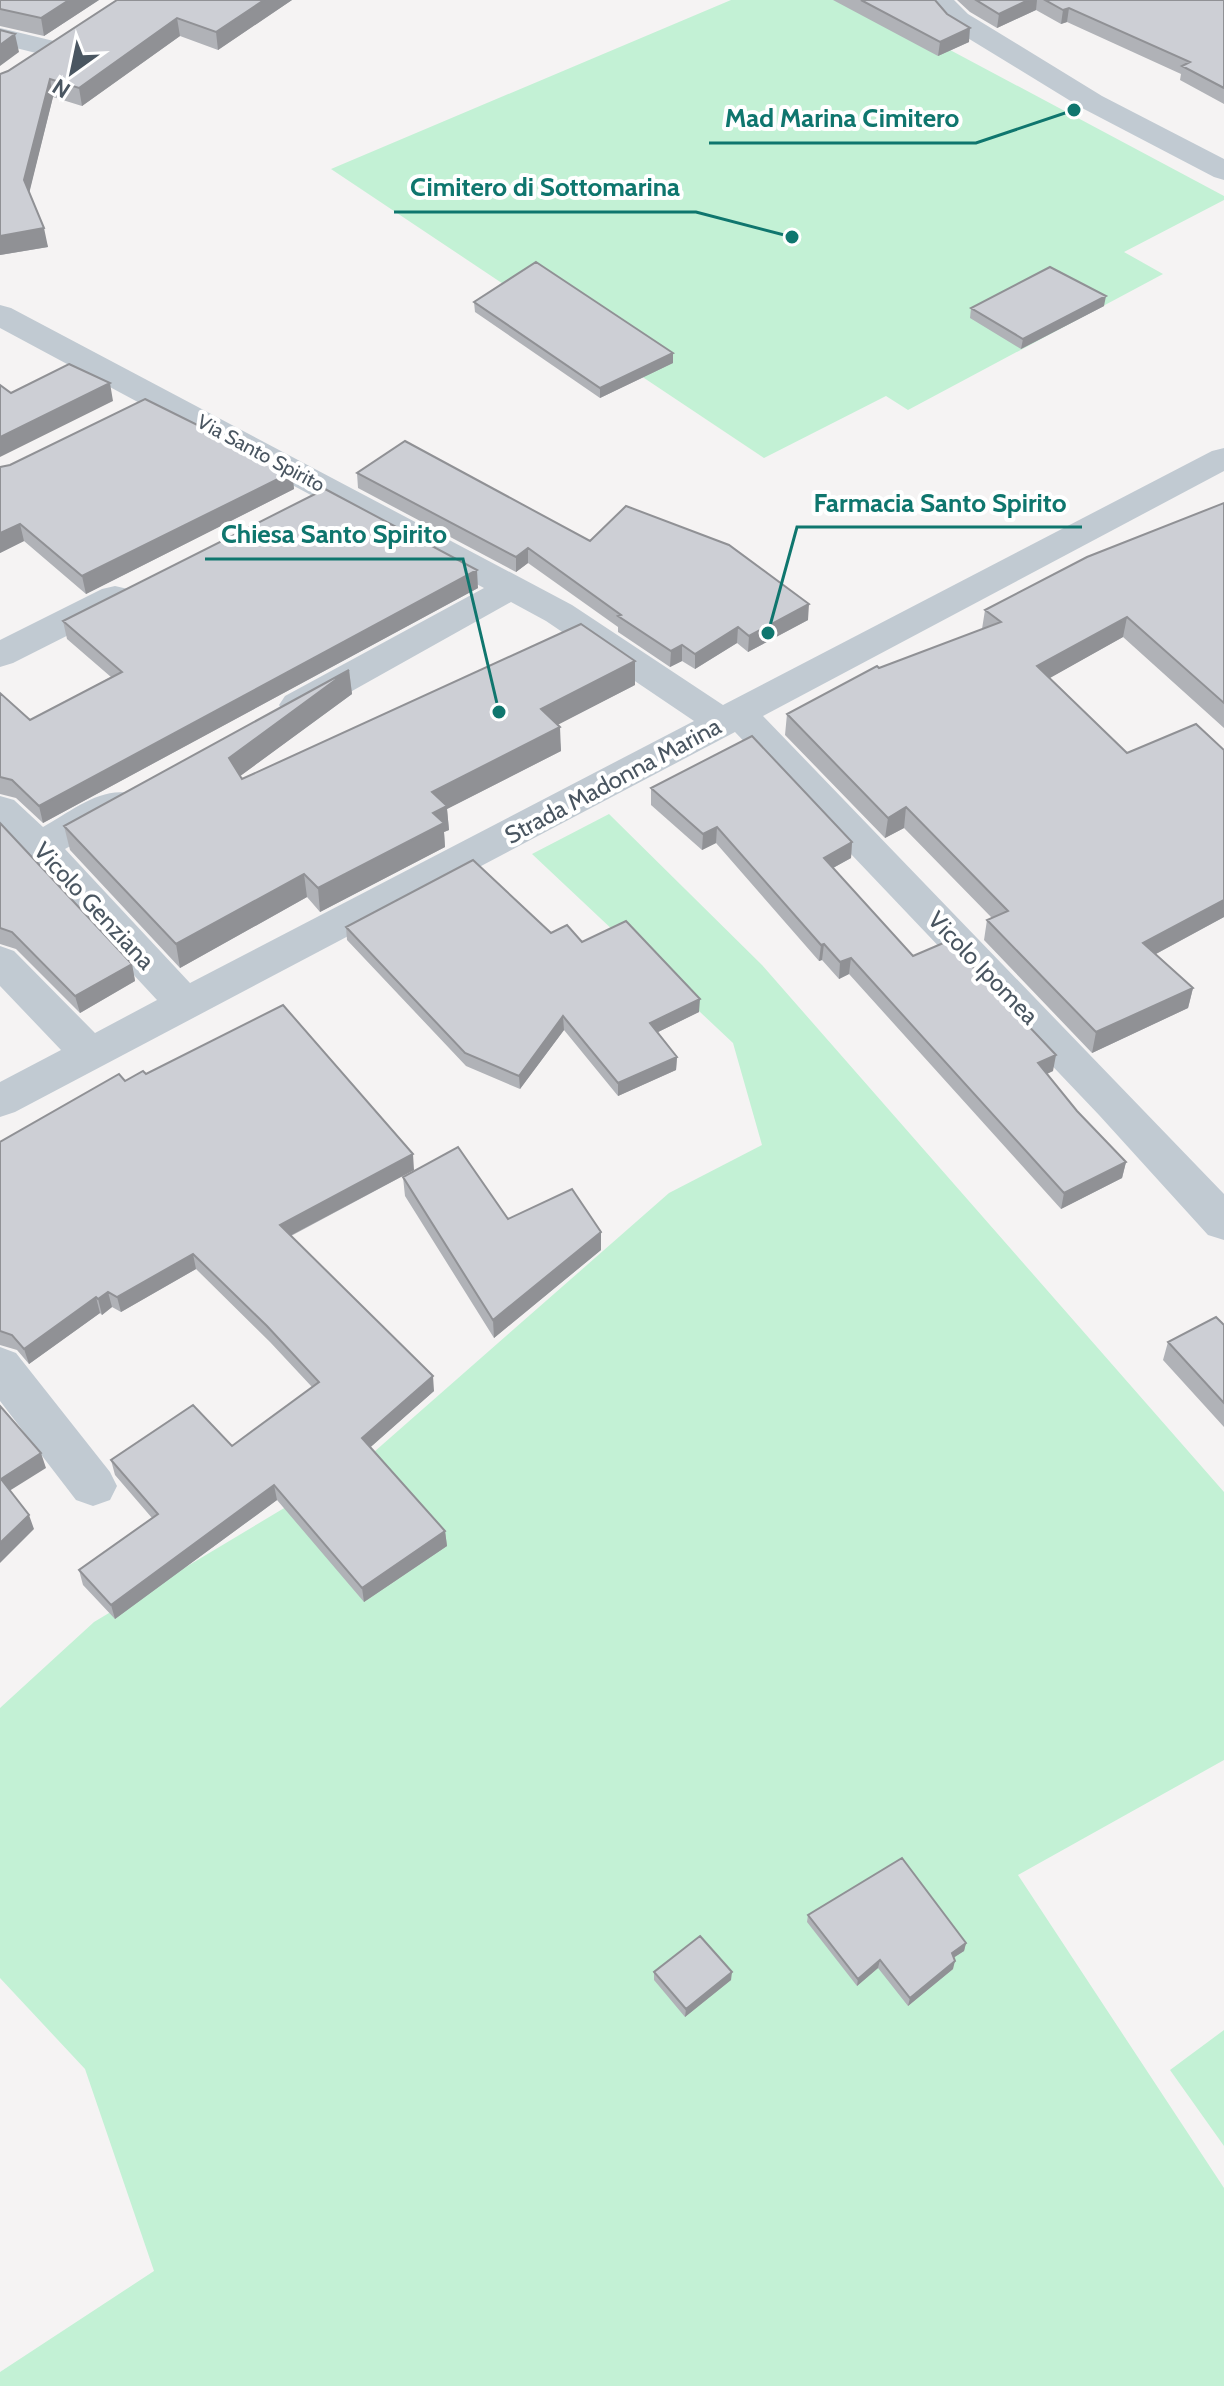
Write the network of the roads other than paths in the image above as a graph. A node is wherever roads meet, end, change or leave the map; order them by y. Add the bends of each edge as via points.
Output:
1 (939, 0) edge
2 (72, 32) edge
3 (0, 36) edge
4 (48, 48) junction
5 (24, 64) edge
6 (1224, 171) edge
7 (2, 318) edge
8 (155, 396) junction
9 (112, 417) edge
10 (1224, 458) edge
11 (328, 489) junction
12 (285, 510) edge
13 (142, 583) edge
14 (512, 587) junction
15 (0, 655) edge
16 (731, 719) junction
17 (262, 724) edge
18 (151, 785) edge
19 (0, 809) edge
20 (39, 846) junction
21 (0, 961) edge
22 (186, 1005) junction
23 (90, 1054) junction
24 (0, 1101) edge
25 (1224, 1223) edge
26 (0, 1366) edge
27 (93, 1486) dead end

1 - 6 street via 958,20 1078,94
2 - 4 street
3 - 4 street
4 - 5 street
7 - 8 street, Via Santo Spirito
8 - 9 street
8 - 11 street, Via Santo Spirito
10 - 16 street, Strada Madonna Marina
11 - 12 street
11 - 14 street, Via Santo Spirito
13 - 15 street
14 - 16 street, Via Santo Spirito
14 - 17 street
16 - 22 street, Strada Madonna Marina
16 - 25 street, Vicolo Ipomea via 1114,1104
18 - 20 street
19 - 20 street, Vicolo Genziana
20 - 22 street, Vicolo Genziana
21 - 23 street
22 - 23 street, Strada Madonna Marina
23 - 24 street, Strada Madonna Marina
26 - 27 street

